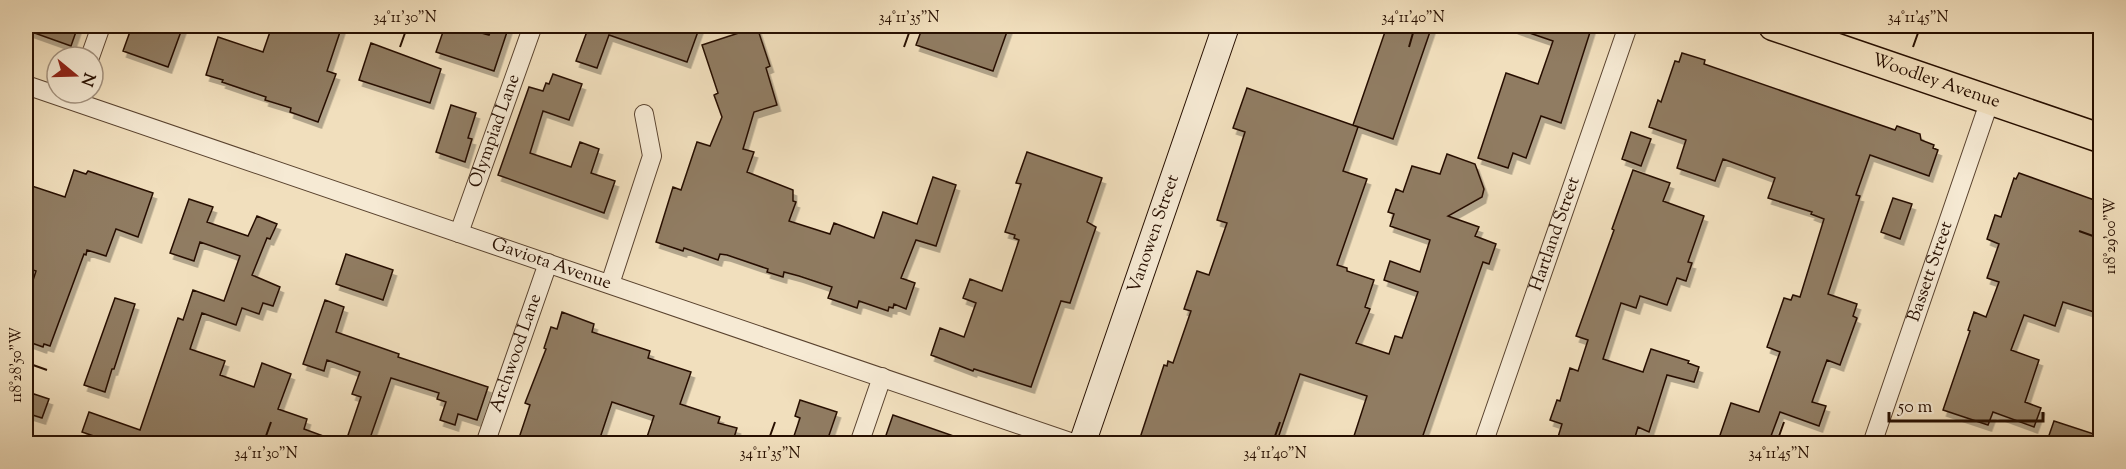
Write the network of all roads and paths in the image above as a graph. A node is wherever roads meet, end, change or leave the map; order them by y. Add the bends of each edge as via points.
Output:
1 (101, 26) edge
2 (1226, 26) edge
3 (1628, 26) edge
4 (1773, 26) edge
5 (531, 31) dead end
6 (94, 45) edge
7 (26, 85) edge
8 (45, 89) edge
9 (1990, 100) junction
10 (99, 105) edge
11 (644, 114) dead end
12 (2100, 138) edge
13 (459, 233) junction
14 (548, 263) junction
15 (610, 284) junction
16 (882, 377) junction
17 (485, 444) edge
18 (859, 444) edge
19 (1076, 444) edge
20 (1082, 444) edge
21 (1483, 444) edge
22 (1872, 444) edge

1 - 6 street
2 - 20 main road, Vanowen Street
3 - 21 street, Hartland Street
4 - 9 main road, Woodley Avenue
5 - 13 street, Olympiad Lane
7 - 8 street, Gaviota Avenue
9 - 12 main road, Woodley Avenue
9 - 22 street, Bassett Street
10 - 13 street, Gaviota Avenue
11 - 15 street via 652,156
13 - 14 street, Gaviota Avenue
14 - 15 street, Gaviota Avenue
14 - 17 street, Archwood Lane
15 - 16 street, Gaviota Avenue
16 - 18 street
16 - 19 street, Gaviota Avenue

